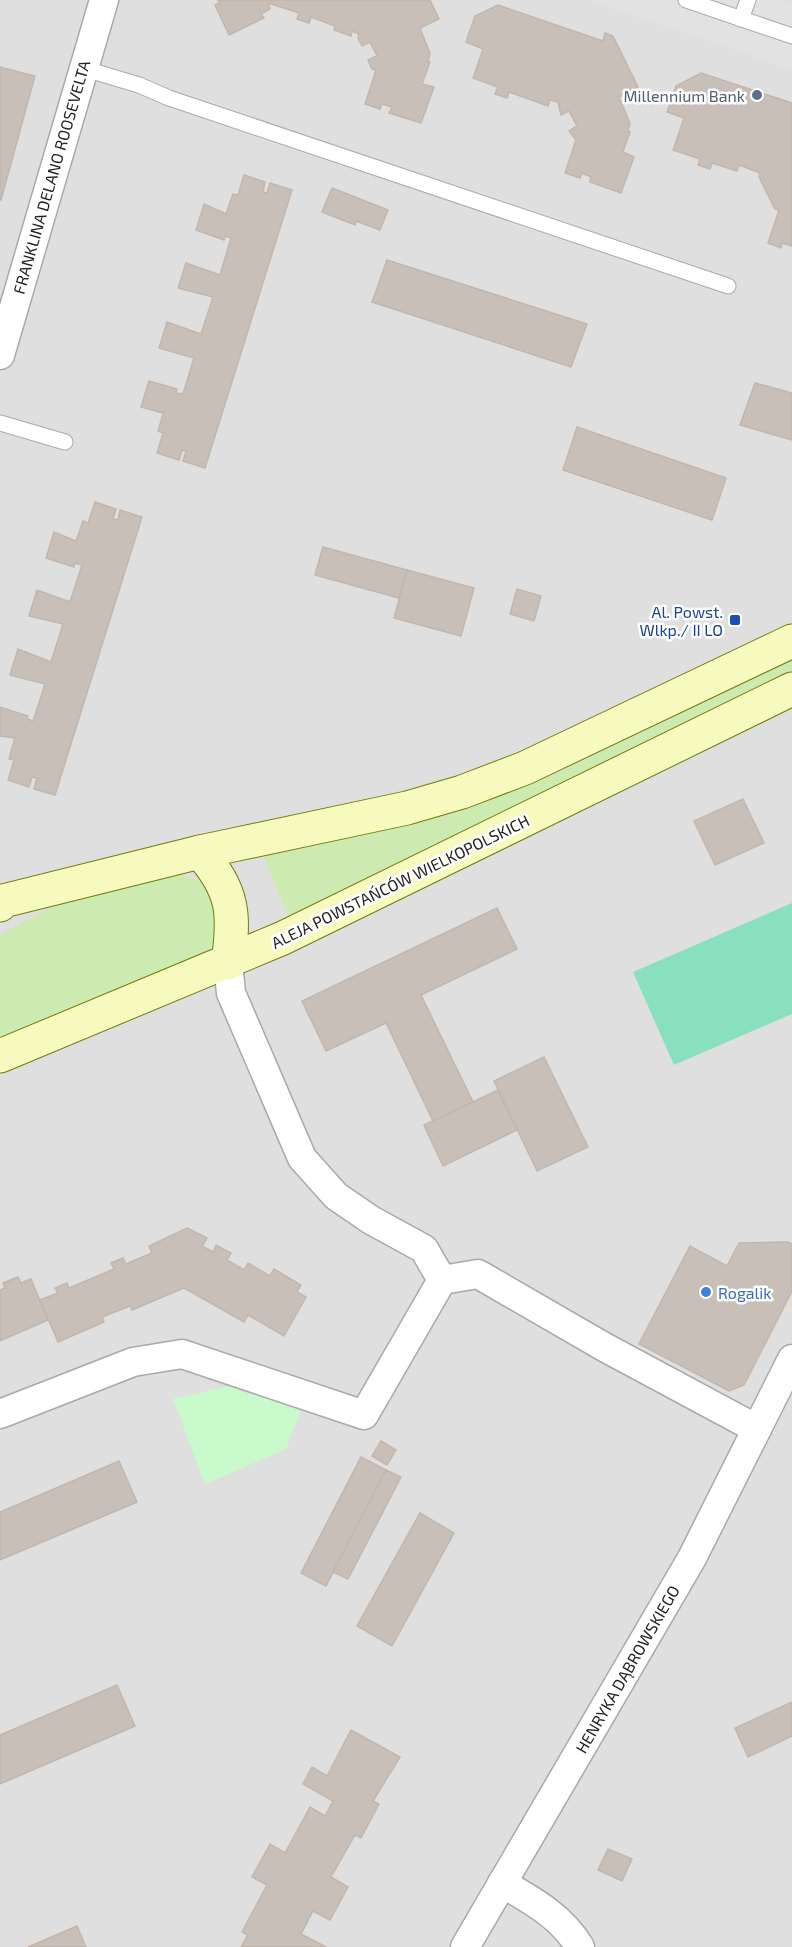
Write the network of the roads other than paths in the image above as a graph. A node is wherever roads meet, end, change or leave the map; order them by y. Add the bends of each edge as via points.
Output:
1 (104, 0) edge
2 (686, 0) edge
3 (748, 0) edge
4 (741, 19) junction
5 (792, 36) edge
6 (82, 68) junction
7 (728, 286) dead end
8 (0, 355) edge
9 (0, 423) edge
10 (65, 442) dead end
11 (792, 641) edge
12 (792, 688) edge
13 (200, 852) junction
14 (1, 902) edge
15 (228, 963) junction
16 (0, 1056) edge
17 (442, 1280) junction
18 (792, 1359) edge
19 (0, 1414) edge
20 (757, 1429) junction
21 (502, 1883) junction
22 (465, 1947) edge
23 (580, 1947) edge

1 - 6 street, FRANKLINA DELANO ROOSEVELTA
2 - 4 lane
3 - 4 lane
4 - 5 lane
6 - 7 lane
6 - 8 street, FRANKLINA DELANO ROOSEVELTA
9 - 10 lane
11 - 13 main road via 525,768 462,792 408,808
12 - 15 main road, ALEJA POWSTAŃCÓW WIELKOPOLSKICH via 387,889
13 - 14 main road
13 - 15 main road via 218,872 230,898 233,928
15 - 16 main road, ALEJA POWSTAŃCÓW WIELKOPOLSKICH
15 - 17 street via 231,993 302,1158 336,1196 424,1249
17 - 19 street via 364,1415 182,1354 133,1362
17 - 20 street via 478,1274
18 - 20 street, HENRYKA DĄBROWSKIEGO
20 - 21 street, HENRYKA DĄBROWSKIEGO via 692,1558
21 - 22 street, HENRYKA DĄBROWSKIEGO
21 - 23 street via 549,1911

